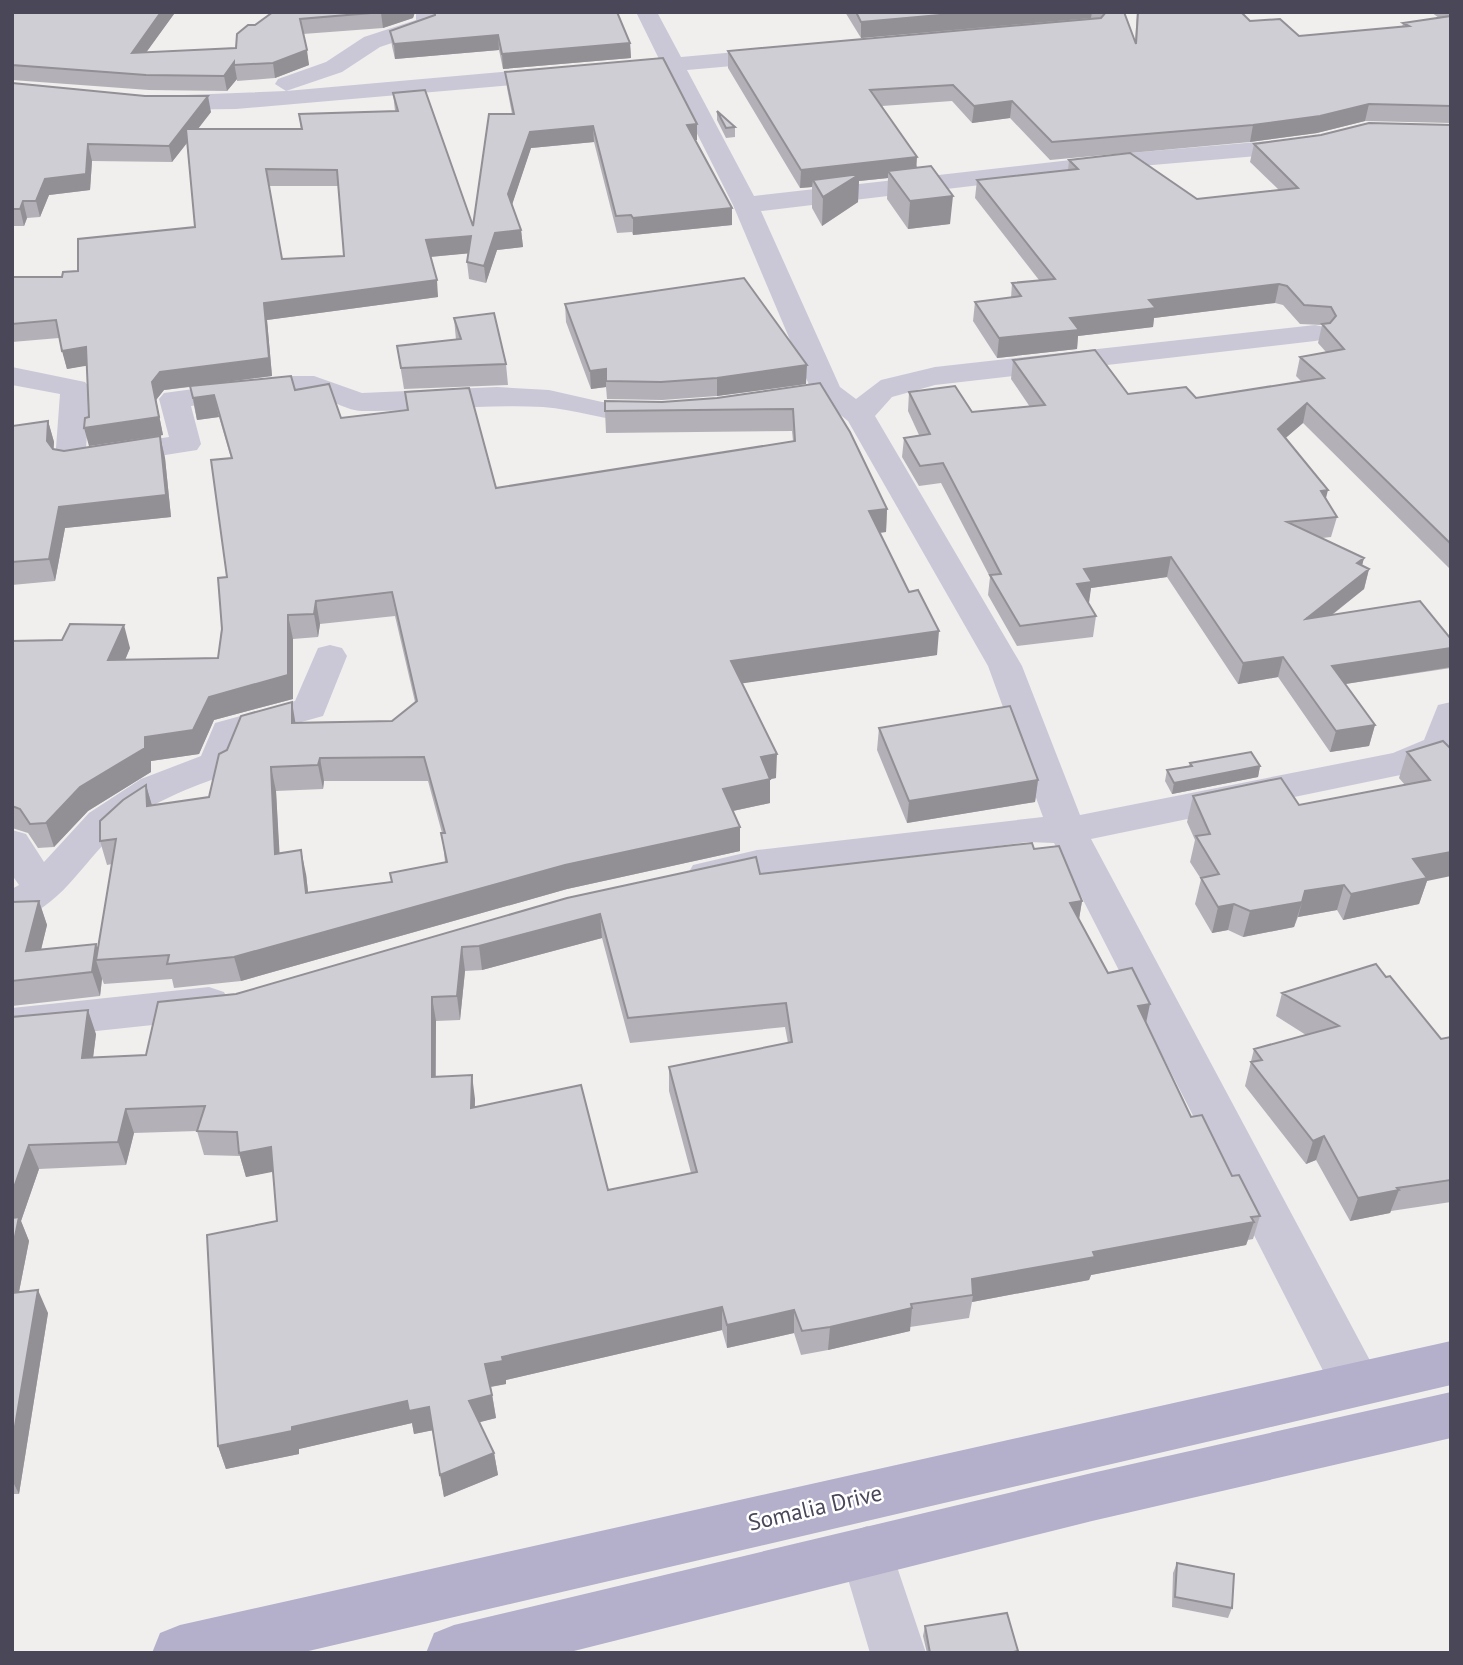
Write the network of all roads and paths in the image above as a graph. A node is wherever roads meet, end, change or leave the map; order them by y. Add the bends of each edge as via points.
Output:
1 (426, 12) edge
2 (646, 12) edge
3 (800, 53) edge
4 (676, 65) junction
5 (135, 101) edge
6 (236, 102) junction
7 (1326, 141) edge
8 (746, 205) junction
9 (1315, 333) dead end
10 (12, 376) edge
11 (690, 410) edge
12 (860, 416) junction
13 (330, 656) dead end
14 (1447, 735) edge
15 (1067, 831) junction
16 (12, 844) edge
17 (676, 882) edge
18 (27, 899) edge
19 (241, 1000) edge
20 (12, 1024) edge
21 (1451, 1363) edge
22 (1356, 1384) junction
23 (1451, 1415) edge
24 (867, 1552) junction
25 (180, 1653) edge
26 (454, 1653) edge
27 (898, 1653) edge

1 - 6 street via 426,24 372,41 334,67 255,91
2 - 4 street
3 - 4 street
4 - 6 street
4 - 8 street
5 - 6 street
7 - 8 street
8 - 12 street via 814,394
9 - 12 street via 935,376 895,384 869,398
10 - 11 street via 75,388 70,461 186,444 174,399 288,385 314,385 358,402 497,396 549,399 602,411
12 - 15 street via 1005,666
13 - 18 street via 310,708 228,731 218,764 154,789 103,822
14 - 15 street via 1402,763
15 - 17 street via 1028,829 757,864
15 - 22 street
16 - 18 street
19 - 20 street
21 - 22 main road, Somalia Drive
22 - 25 main road, Somalia Drive
23 - 24 main road
24 - 26 main road
24 - 27 street

